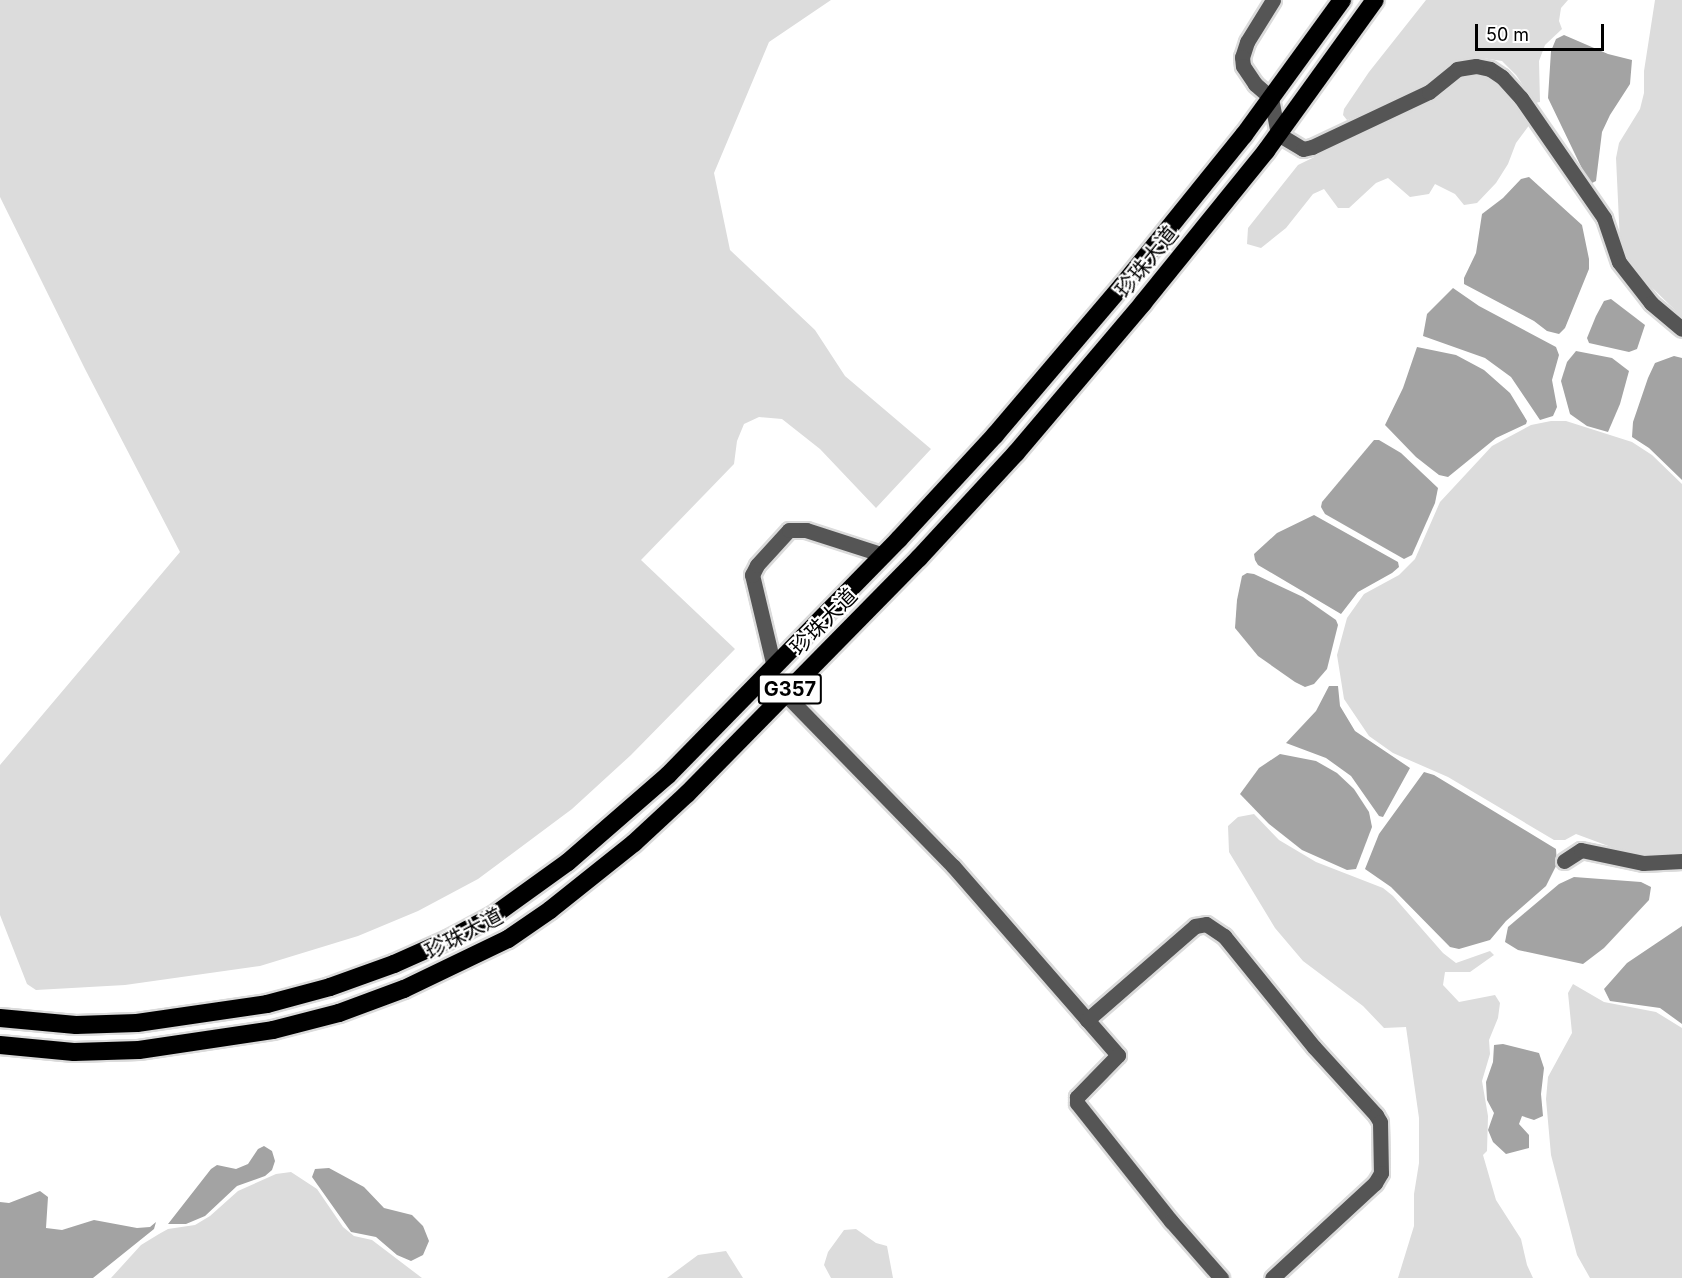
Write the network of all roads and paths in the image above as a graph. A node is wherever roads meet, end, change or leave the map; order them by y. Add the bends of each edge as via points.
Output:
1 (1273, 0) edge
2 (1342, 0) edge
3 (1375, 0) edge
4 (1271, 98) junction
5 (1278, 134) junction
6 (1682, 329) edge
7 (884, 555) junction
8 (774, 667) junction
9 (785, 694) junction
10 (1564, 861) dead end
11 (1682, 861) edge
12 (0, 1018) edge
13 (1087, 1020) junction
14 (0, 1045) edge
15 (1221, 1278) edge
16 (1272, 1278) edge

1 - 4 street via 1242,57 1243,66 1255,84
2 - 4 highway, 珍珠大道 / G357
3 - 5 highway, 珍珠大道 / G357
4 - 5 street
4 - 7 highway, 珍珠大道 / G357 via 1122,286 995,435
5 - 6 street via 1303,149 1312,147 1429,92 1457,69 1490,69 1521,98 1604,218 1619,262 1651,303
5 - 9 highway, 珍珠大道 / G357 via 1016,453
7 - 8 highway, 珍珠大道 / G357
7 - 8 street via 806,530 789,530 752,575
8 - 12 highway, 珍珠大道 / G357 via 616,822 534,888 448,940 330,987 234,1010 137,1023 76,1025
9 - 13 street via 953,866
9 - 14 highway, 珍珠大道 / G357 via 634,843 550,910 508,939 460,964 339,1013 273,1030 139,1050 74,1052
10 - 11 street via 1581,850 1643,863
13 - 15 street via 1118,1055 1077,1097 1077,1103 1170,1221
13 - 16 street via 1195,926 1206,924 1224,936 1314,1047 1376,1115 1380,1122 1381,1173 1375,1183

